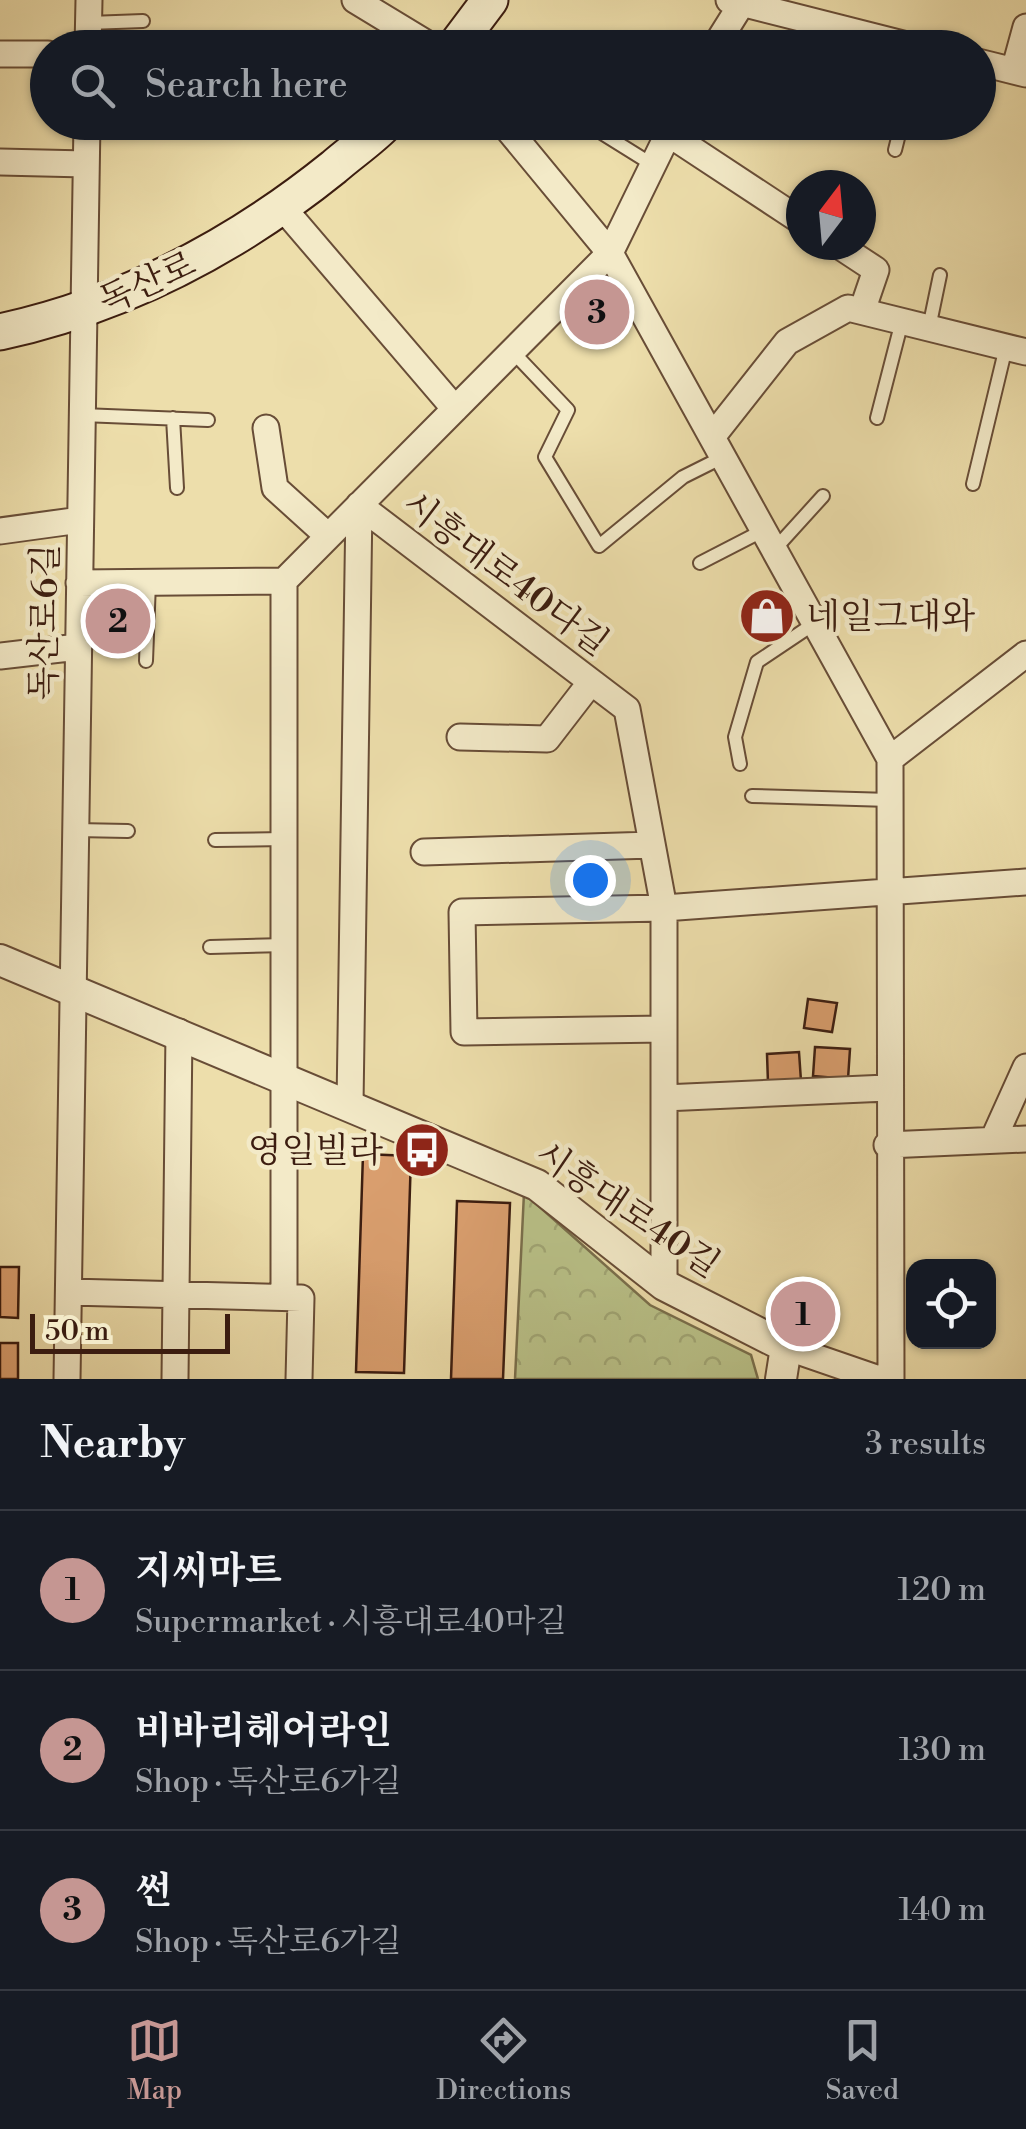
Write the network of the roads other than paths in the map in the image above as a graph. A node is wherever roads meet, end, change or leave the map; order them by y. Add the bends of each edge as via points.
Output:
1 (355, 0) edge
2 (490, 0) edge
3 (738, 1) edge
4 (142, 21) dead end
5 (89, 23) edge
6 (1026, 27) edge
7 (404, 30) edge
8 (468, 30) edge
9 (723, 30) edge
10 (850, 30) edge
11 (0, 54) edge
12 (30, 54) edge
13 (1020, 73) edge
14 (87, 140) edge
15 (365, 140) edge
16 (517, 140) edge
17 (613, 140) edge
18 (666, 140) edge
19 (689, 140) edge
20 (898, 140) edge
21 (895, 150) dead end
22 (0, 162) edge
23 (86, 164) junction
24 (653, 165) junction
25 (283, 208) junction
26 (786, 210) edge
27 (610, 253) junction
28 (861, 260) edge
29 (940, 274) dead end
30 (83, 310) junction
31 (862, 311) junction
32 (902, 321) junction
33 (929, 328) junction
34 (0, 332) edge
35 (1016, 349) edge
36 (512, 351) junction
37 (455, 408) junction
38 (82, 415) junction
39 (173, 418) junction
40 (877, 418) dead end
41 (208, 420) dead end
42 (266, 428) dead end
43 (717, 447) junction
44 (973, 484) dead end
45 (177, 488) dead end
46 (823, 496) dead end
47 (359, 505) junction
48 (80, 520) junction
49 (0, 530) edge
50 (328, 536) junction
51 (769, 540) junction
52 (700, 563) dead end
53 (284, 581) junction
54 (149, 582) junction
55 (79, 583) junction
56 (815, 623) junction
57 (78, 647) junction
58 (1026, 654) edge
59 (0, 656) edge
60 (146, 661) dead end
61 (591, 682) junction
62 (460, 737) dead end
63 (890, 760) junction
64 (740, 764) dead end
65 (752, 796) dead end
66 (890, 800) junction
67 (76, 830) junction
68 (128, 831) dead end
69 (216, 840) dead end
70 (285, 840) junction
71 (652, 845) junction
72 (424, 852) dead end
73 (1026, 882) edge
74 (888, 891) junction
75 (664, 908) junction
76 (286, 945) junction
77 (210, 947) dead end
78 (0, 960) edge
79 (73, 990) junction
80 (664, 1029) junction
81 (178, 1032) junction
82 (1026, 1067) edge
83 (286, 1078) junction
84 (888, 1088) junction
85 (664, 1098) junction
86 (350, 1104) junction
87 (1026, 1139) edge
88 (993, 1140) junction
89 (887, 1145) junction
90 (664, 1285) junction
91 (68, 1292) junction
92 (176, 1295) junction
93 (284, 1297) junction
94 (786, 1347) junction
95 (68, 1379) edge
96 (175, 1379) edge
97 (299, 1379) edge
98 (781, 1379) edge
99 (880, 1379) edge
100 (890, 1379) edge

1 - 7 street
2 - 8 main road
3 - 9 street
3 - 10 street
4 - 5 lane
6 - 13 street
11 - 12 street
14 - 23 street, 독산로6길
15 - 25 main road, 독산로
16 - 27 street
17 - 24 lane
18 - 24 street
19 - 26 street
20 - 21 lane
22 - 23 street
23 - 30 street, 독산로6길
24 - 27 street
25 - 30 main road, 독산로 via 202,258
25 - 37 street
27 - 36 street
27 - 43 street
28 - 31 street via 876,270
29 - 33 lane
30 - 34 main road, 독산로
30 - 38 street, 독산로6길
31 - 32 street
31 - 43 street via 848,308 787,342
32 - 33 street
32 - 40 lane
33 - 35 street
35 - 44 lane
36 - 37 street
36 - 43 lane via 568,410 545,457 599,546
37 - 47 street
38 - 39 lane
38 - 48 street, 독산로6길
39 - 41 lane
39 - 45 lane
42 - 50 street via 276,488
43 - 51 street
46 - 51 lane
47 - 50 street
47 - 61 street, 시흥대로40다길
47 - 86 street, 시흥대로40다길
48 - 49 street
48 - 55 street, 독산로6길
50 - 53 street
51 - 52 lane
51 - 56 street
53 - 54 street
53 - 70 street
54 - 55 street
54 - 60 lane
55 - 57 street, 독산로6길
56 - 63 street
56 - 64 lane via 758,662 735,737
57 - 59 street
57 - 67 street, 독산로6길
58 - 63 street
61 - 62 street via 547,739
61 - 71 street, 시흥대로40다길 via 626,709
63 - 66 street
65 - 66 lane
66 - 74 street
67 - 68 lane
67 - 79 street, 독산로6길
69 - 70 lane
70 - 76 street
71 - 72 street
71 - 75 street, 시흥대로40다길
73 - 74 street
74 - 75 street
74 - 84 street
75 - 80 street, 시흥대로40다길
75 - 80 street via 462,912 464,1032
76 - 77 lane
76 - 83 street
78 - 79 street, 시흥대로40길
79 - 81 street, 시흥대로40길
79 - 91 street, 독산로6길
80 - 85 street, 시흥대로40다길
81 - 83 street, 시흥대로40길
81 - 92 street
82 - 88 street
83 - 86 street, 시흥대로40길
83 - 93 street
84 - 85 street
84 - 89 street
85 - 90 street, 시흥대로40다길
86 - 90 street, 시흥대로40길 via 537,1185
87 - 88 street
88 - 89 street
89 - 100 street
90 - 94 street, 시흥대로40길
91 - 92 street
91 - 95 street, 독산로6길
92 - 93 street
92 - 96 street
93 - 97 street via 300,1298
94 - 98 street
94 - 99 street

